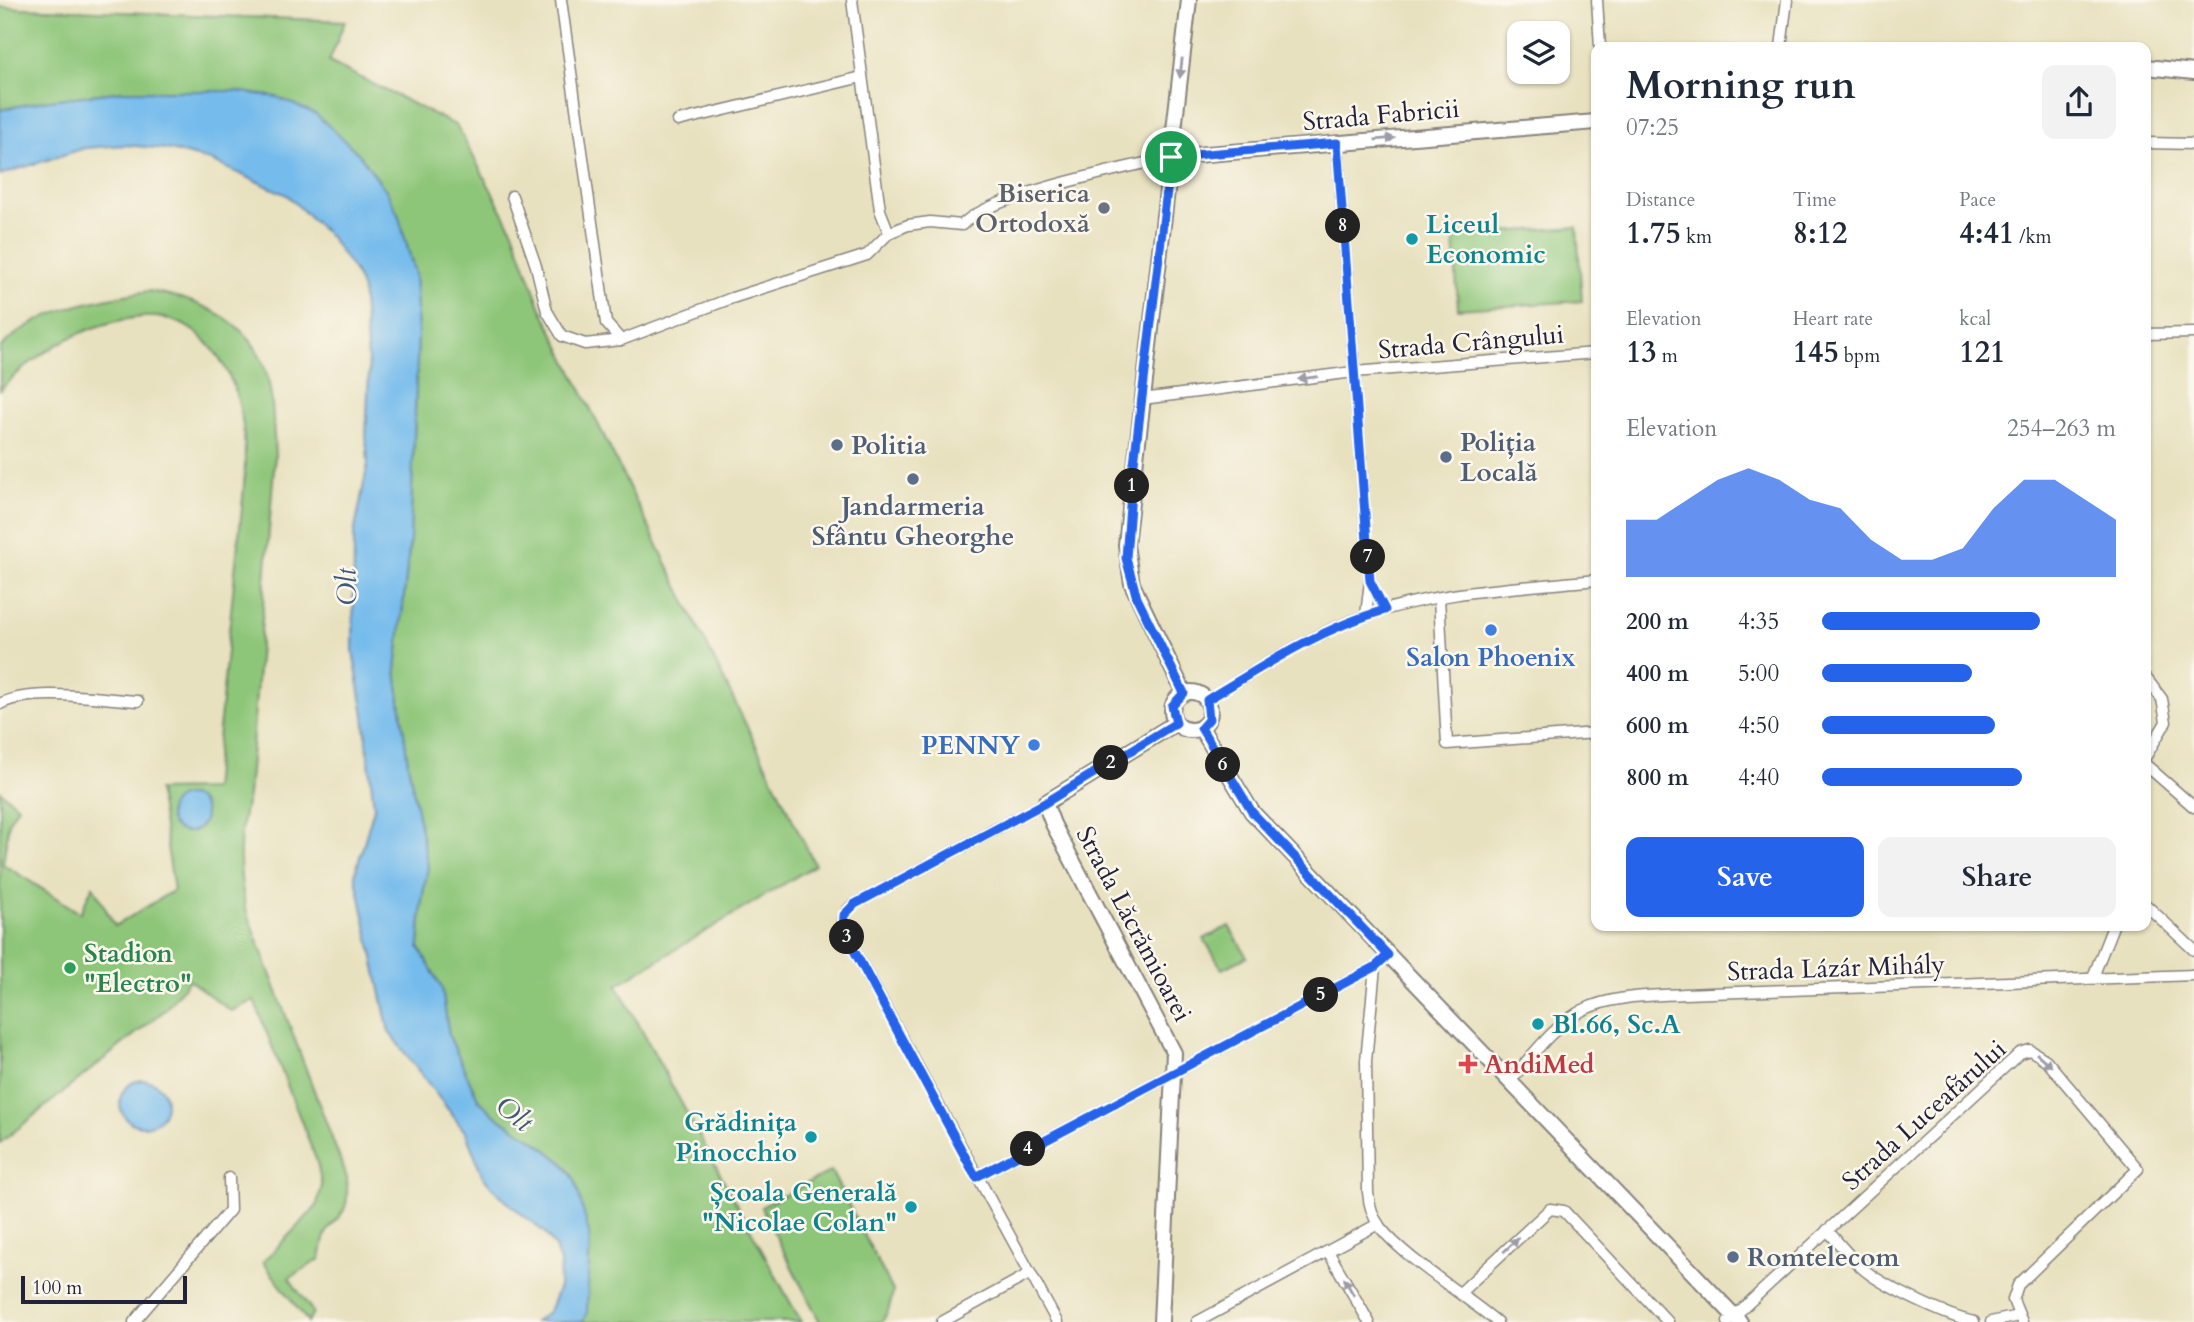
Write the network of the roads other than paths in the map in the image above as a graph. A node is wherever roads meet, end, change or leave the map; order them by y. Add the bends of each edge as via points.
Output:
1 (561, 0) edge
2 (852, 0) edge
3 (1189, 0) edge
4 (1597, 0) edge
5 (1787, 0) edge
6 (1600, 42) edge
7 (1782, 42) edge
8 (2151, 68) edge
9 (2194, 72) edge
10 (862, 77) junction
11 (678, 121) dead end
12 (1591, 122) edge
13 (1337, 143) junction
14 (2151, 143) edge
15 (2194, 144) edge
16 (1171, 157) junction
17 (512, 195) dead end
18 (889, 233) junction
19 (2194, 333) edge
20 (2151, 334) edge
21 (621, 340) junction
22 (1591, 353) edge
23 (1354, 372) junction
24 (1142, 399) junction
25 (1370, 581) junction
26 (1591, 581) edge
27 (1439, 598) junction
28 (1385, 610) junction
29 (1366, 615) junction
30 (2151, 685) edge
31 (1184, 693) junction
32 (1207, 700) junction
33 (138, 701) dead end
34 (0, 704) edge
35 (1176, 723) junction
36 (1201, 728) junction
37 (1591, 733) edge
38 (2151, 748) edge
39 (2151, 769) edge
40 (1045, 803) junction
41 (2194, 807) edge
42 (2151, 910) edge
43 (2111, 931) edge
44 (2194, 950) edge
45 (1388, 955) junction
46 (1375, 967) junction
47 (2194, 975) edge
48 (2093, 977) junction
49 (1173, 1073) junction
50 (1510, 1081) junction
51 (976, 1177) junction
52 (229, 1178) dead end
53 (1378, 1224) junction
54 (1827, 1230) junction
55 (1329, 1253) junction
56 (1029, 1274) junction
57 (1461, 1292) junction
58 (2020, 1319) edge
59 (1734, 1320) edge
60 (1966, 1321) edge
61 (2003, 1321) edge
62 (134, 1322) edge
63 (942, 1322) edge
64 (1058, 1322) edge
65 (1161, 1322) edge
66 (1197, 1322) edge
67 (1369, 1322) edge
68 (1497, 1322) edge
69 (1668, 1322) edge
70 (1991, 1322) edge

1 - 21 street via 606,323
2 - 10 street
3 -> 16 main road
4 - 6 street
5 - 7 street
8 - 9 main road
10 - 11 street
10 - 18 street via 880,210
13 -> 12 main road, Strada Fabricii
13 - 16 main road, Strada Fabricii
13 - 23 street
14 - 15 street
16 - 18 street via 986,208 962,225 930,222
16 - 24 main road
17 - 21 street via 547,311 562,336 585,344
18 - 21 street via 867,255
19 - 20 street
22 - 23 street, Strada Crângului
23 -> 24 street, Strada Crângului
23 - 25 street
24 - 31 main road via 1126,558 1137,598
25 - 28 street
25 - 29 street
26 - 27 street
27 - 28 street
27 - 37 street via 1447,744
28 - 29 street
29 - 32 street
30 - 38 street via 2162,699 2166,722
31 - 32 main road via 1197,693
31 - 35 main road via 1172,706
32 - 36 main road via 1209,719
33 - 34 street via 10,698
35 - 36 main road via 1190,730
35 - 40 main road
36 - 45 main road via 1252,812
39 - 41 street
40 - 49 main road, Strada Lăcrămioarei via 1170,1041
40 - 51 street via 855,904 844,915 843,930
42 - 44 street
43 - 48 street
45 - 46 street
45 - 50 main road
46 - 49 street
46 - 53 street via 1366,1061 1367,1168 1368,1202
47 - 48 street, Strada Lázár Mihály
48 - 50 street, Strada Lázár Mihály via 1684,994 1616,1001 1572,1018
49 - 51 street
49 - 65 main road, Strada Lăcrămioarei
50 - 59 main road
51 - 56 street
52 - 62 street via 230,1210
53 - 55 street
53 - 57 street via 1401,1248
54 -> 58 street, Strada Luceafărului via 2020,1053 2038,1053 2137,1172 2018,1285 2012,1300
54 - 59 street, Strada Luceafărului
54 - 60 street via 1862,1269
55 - 66 street
67 -> 55 street
56 - 63 street
56 - 64 street
57 - 68 street
57 -> 69 street via 1550,1209 1564,1211
58 - 61 street, Strada Luceafărului
61 - 70 street, Strada Luceafărului

